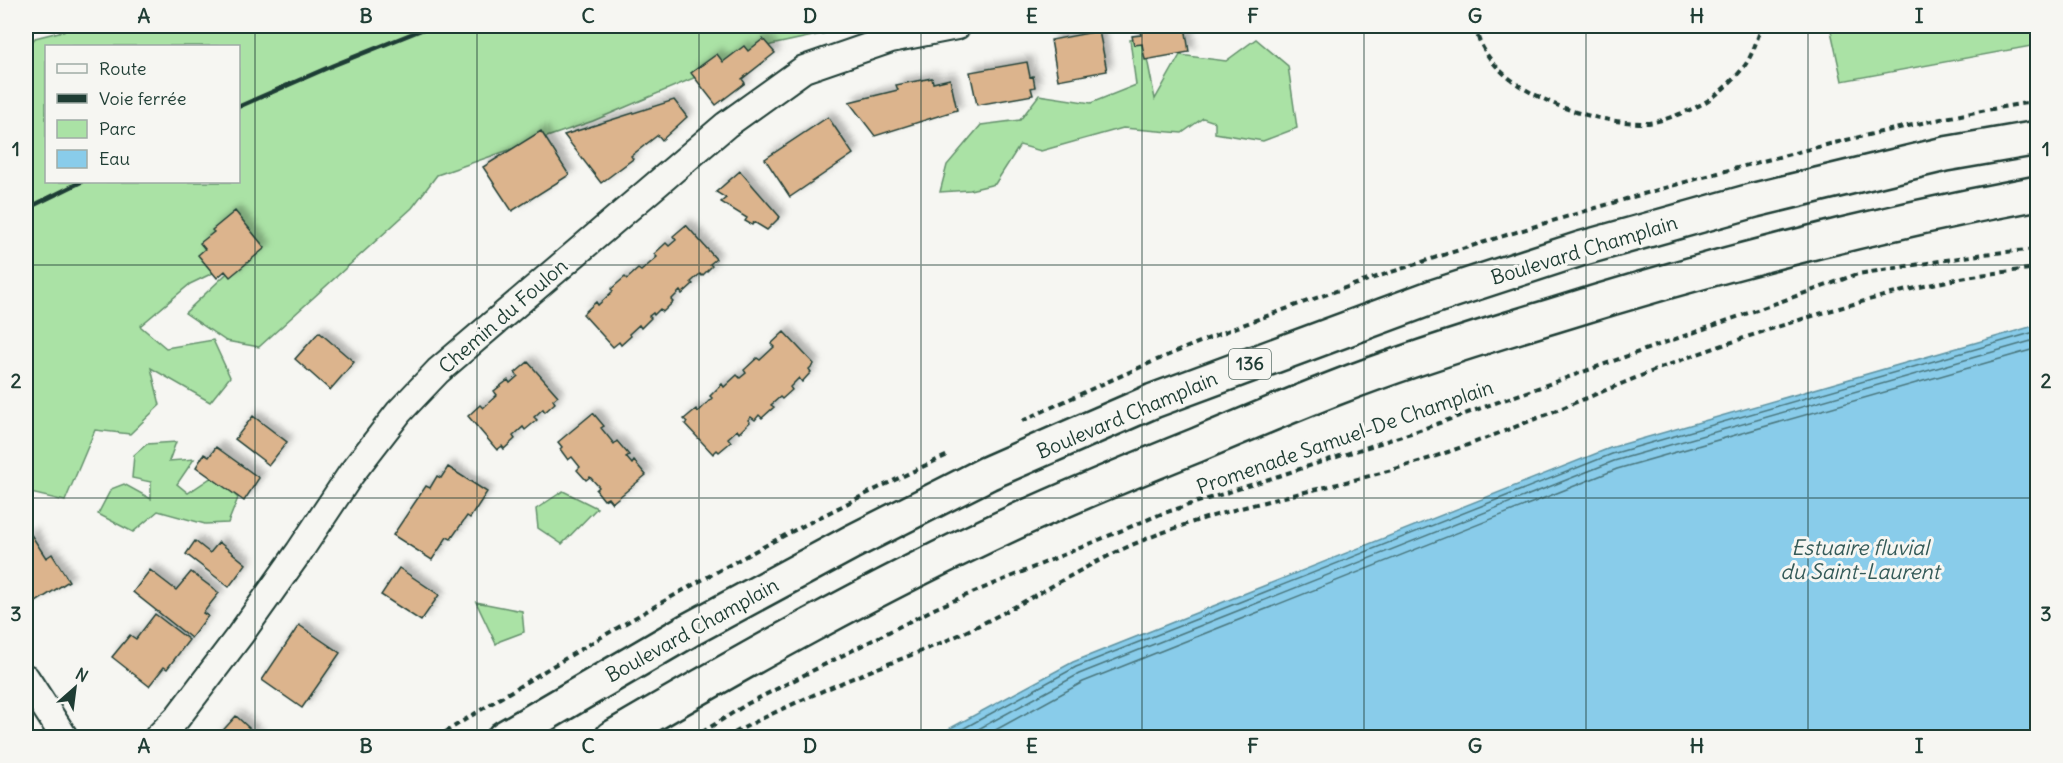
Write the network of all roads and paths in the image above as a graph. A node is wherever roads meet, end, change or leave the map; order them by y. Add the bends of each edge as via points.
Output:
1 (957, 26) edge
2 (1474, 26) edge
3 (1761, 26) edge
4 (2037, 138) edge
5 (2037, 193) edge
6 (2037, 249) edge
7 (2037, 268) edge
8 (26, 678) edge
9 (65, 738) edge
10 (157, 738) edge
11 (504, 738) edge
12 (612, 738) edge
13 (693, 738) edge
14 (725, 738) edge

1 - 10 street, Chemin du Foulon via 891,39 804,69 726,125 438,371 399,412 351,474 240,635 177,718
2 - 3 path via 1496,68 1527,92 1574,112 1607,120 1648,123 1710,99 1744,66
4 - 11 main road, Boulevard Champlain / 136 via 1945,154 1755,200 1580,249 1433,297 1153,401 988,473 852,542 689,630
5 - 12 main road via 1949,210 1619,295 1335,388 1013,523 854,602
6 - 13 path, Promenade Samuel-De Champlain via 1858,274 1414,432 1161,514 936,608 747,705
7 - 14 path via 1951,280 1786,325 1685,359 1447,453 1350,482 1247,506 1150,537 1094,562 972,629 772,712
8 - 9 street

